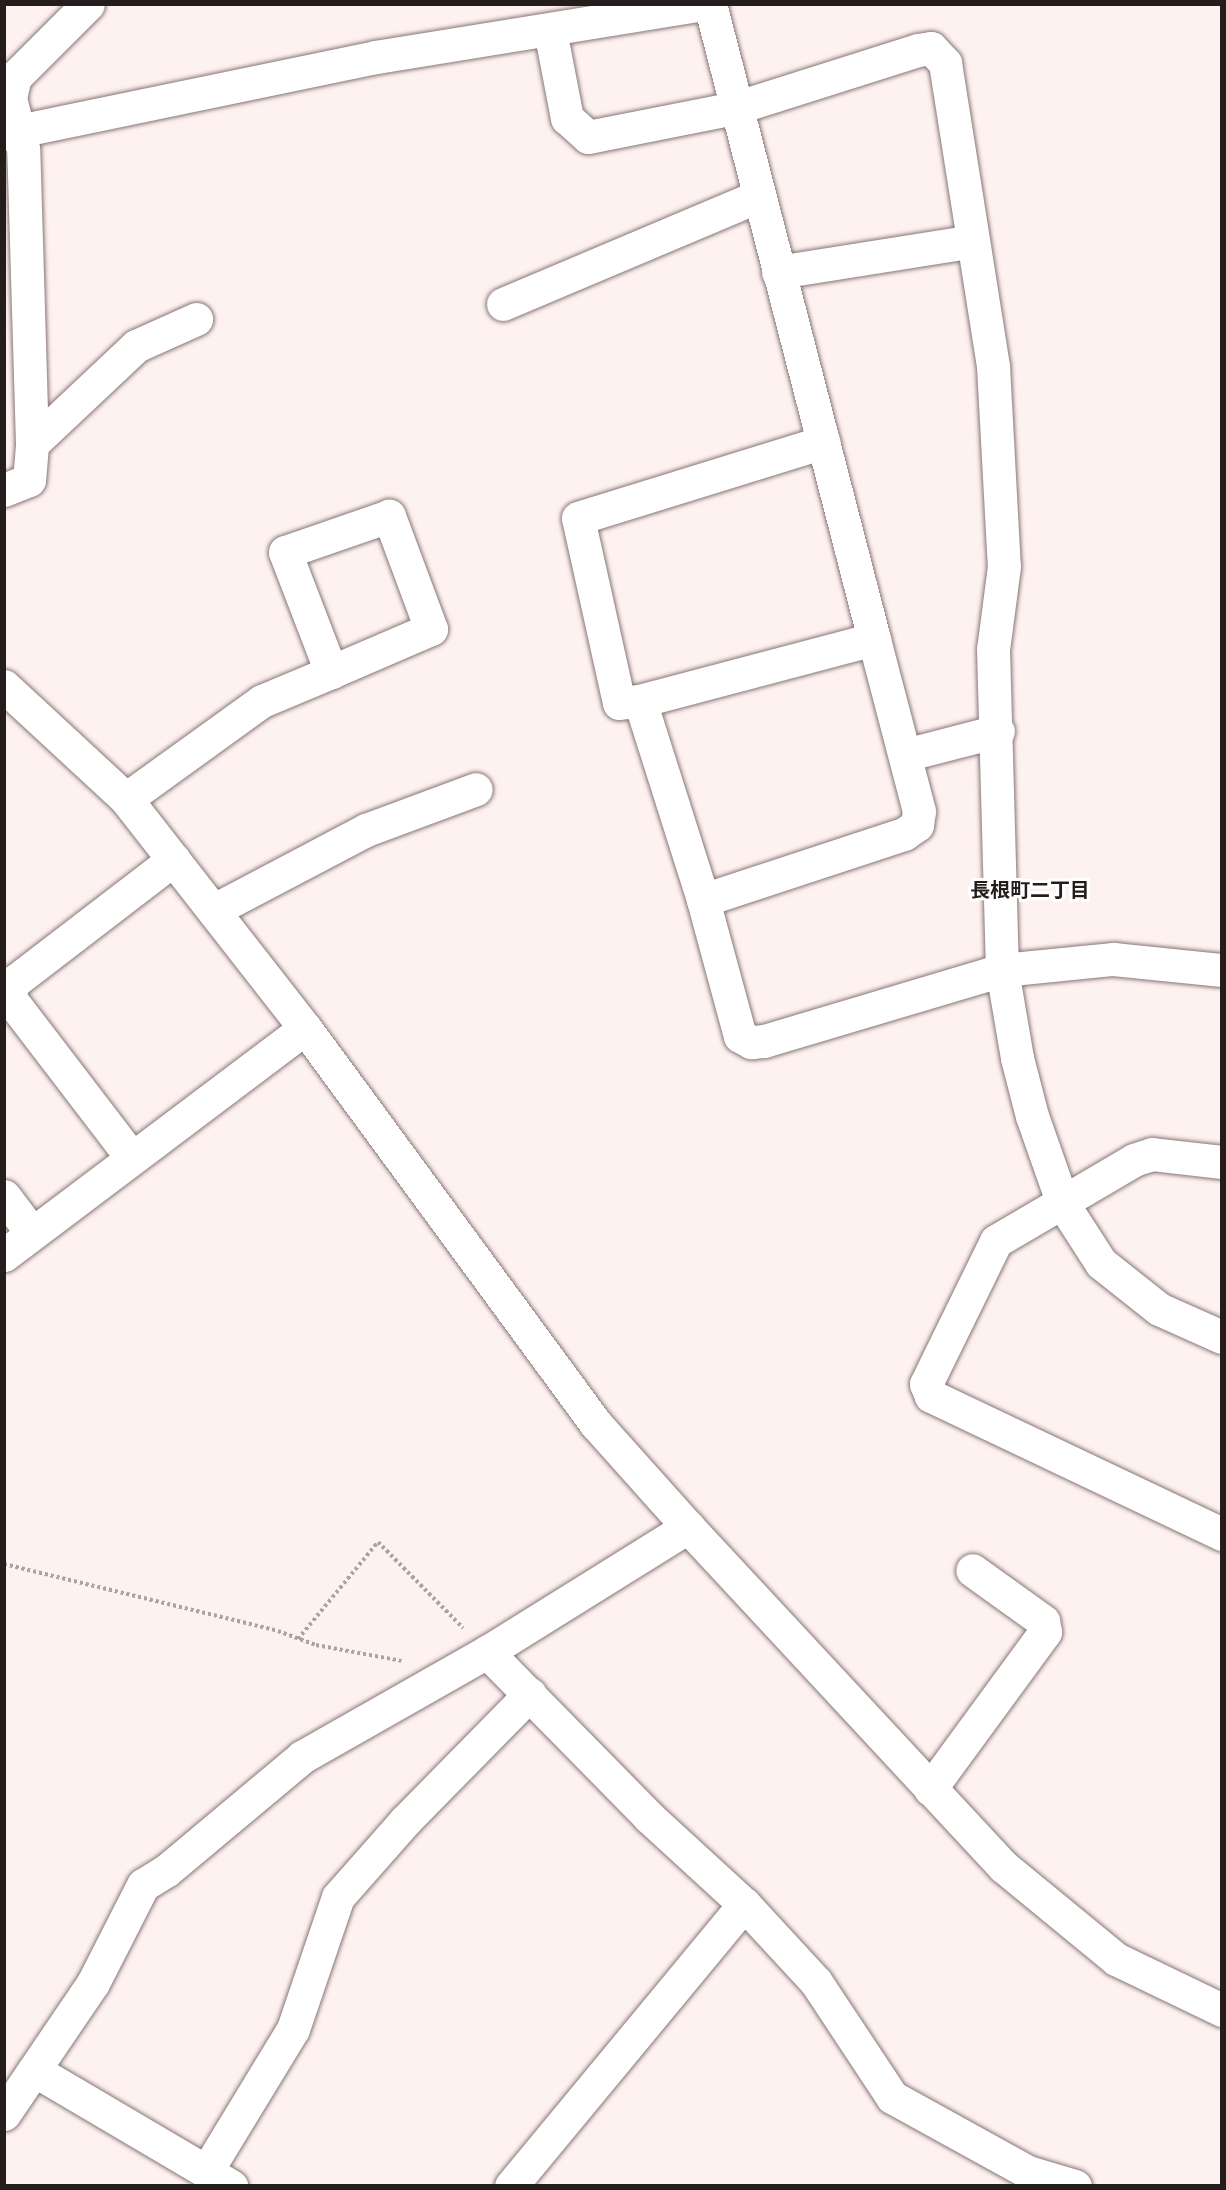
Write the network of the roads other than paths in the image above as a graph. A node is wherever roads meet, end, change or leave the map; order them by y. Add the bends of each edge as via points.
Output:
1 (88, 4) edge
2 (703, 4) edge
3 (710, 4) edge
4 (550, 30) junction
5 (735, 108) junction
6 (11, 132) edge
7 (759, 196) junction
8 (974, 242) junction
9 (778, 272) junction
10 (503, 304) dead end
11 (196, 319) dead end
12 (825, 442) junction
13 (32, 444) junction
14 (4, 490) edge
15 (874, 639) junction
16 (331, 672) junction
17 (4, 686) edge
18 (640, 701) junction
19 (998, 731) junction
20 (905, 755) junction
21 (476, 789) dead end
22 (126, 799) junction
23 (174, 859) junction
24 (703, 900) junction
25 (214, 910) junction
26 (1002, 970) junction
27 (1221, 970) edge
28 (305, 1028) junction
29 (132, 1158) junction
30 (1221, 1162) edge
31 (4, 1196) edge
32 (1063, 1204) junction
33 (32, 1233) junction
34 (4, 1255) edge
35 (1221, 1337) edge
36 (688, 1527) junction
37 (1221, 1534) edge
38 (972, 1570) dead end
39 (487, 1652) junction
40 (530, 1694) junction
41 (930, 1789) junction
42 (744, 1904) junction
43 (1221, 2010) edge
44 (34, 2070) junction
45 (4, 2114) edge
46 (218, 2179) edge
47 (511, 2186) edge
48 (1075, 2186) edge

1 - 6 street via 15,77 10,98
2 - 4 street
3 - 5 street
4 - 5 street via 567,118 588,137
4 - 6 street via 376,57
5 - 7 street
5 - 8 street via 931,48 945,63
6 - 13 street via 23,149
7 - 9 street
7 - 10 street
8 - 9 street
8 - 19 street via 993,366 1004,566 993,649
9 - 12 street
11 - 13 street via 136,346
12 - 15 street
12 - 18 street via 578,518 619,703
13 - 14 street via 29,480
15 - 18 street
15 - 20 street
16 - 16 street via 431,629 389,516 285,552
16 - 22 street via 262,701
17 - 22 street
18 - 24 street
19 - 20 street
19 - 26 street
20 - 24 street via 919,811 917,825 904,834
21 - 25 street via 366,830
22 - 23 street
23 - 25 street
23 - 29 street via 15,981 9,991 12,1001
24 - 26 street via 740,1036 751,1042
25 - 28 street
26 - 27 street via 1113,959
26 - 32 street via 1029,1104
28 - 29 street
28 - 36 street via 596,1424
29 - 33 street
30 - 32 street via 1152,1154 1134,1160
31 - 33 street
32 - 35 street via 1101,1263 1159,1309
32 - 37 street via 996,1241 926,1384 932,1396
33 - 34 street
36 - 39 street
36 - 41 street
38 - 41 street via 1043,1621 1045,1632
39 - 40 street
39 - 44 street via 302,1757 144,1885 93,1983
40 - 42 street via 649,1816
40 - 46 street via 405,1821 338,1897 293,2029
41 - 43 street via 1004,1867 1079,1931 1116,1959
42 - 47 street
42 - 48 street via 816,1982 892,2097 1028,2172
44 - 45 street
44 - 46 street

